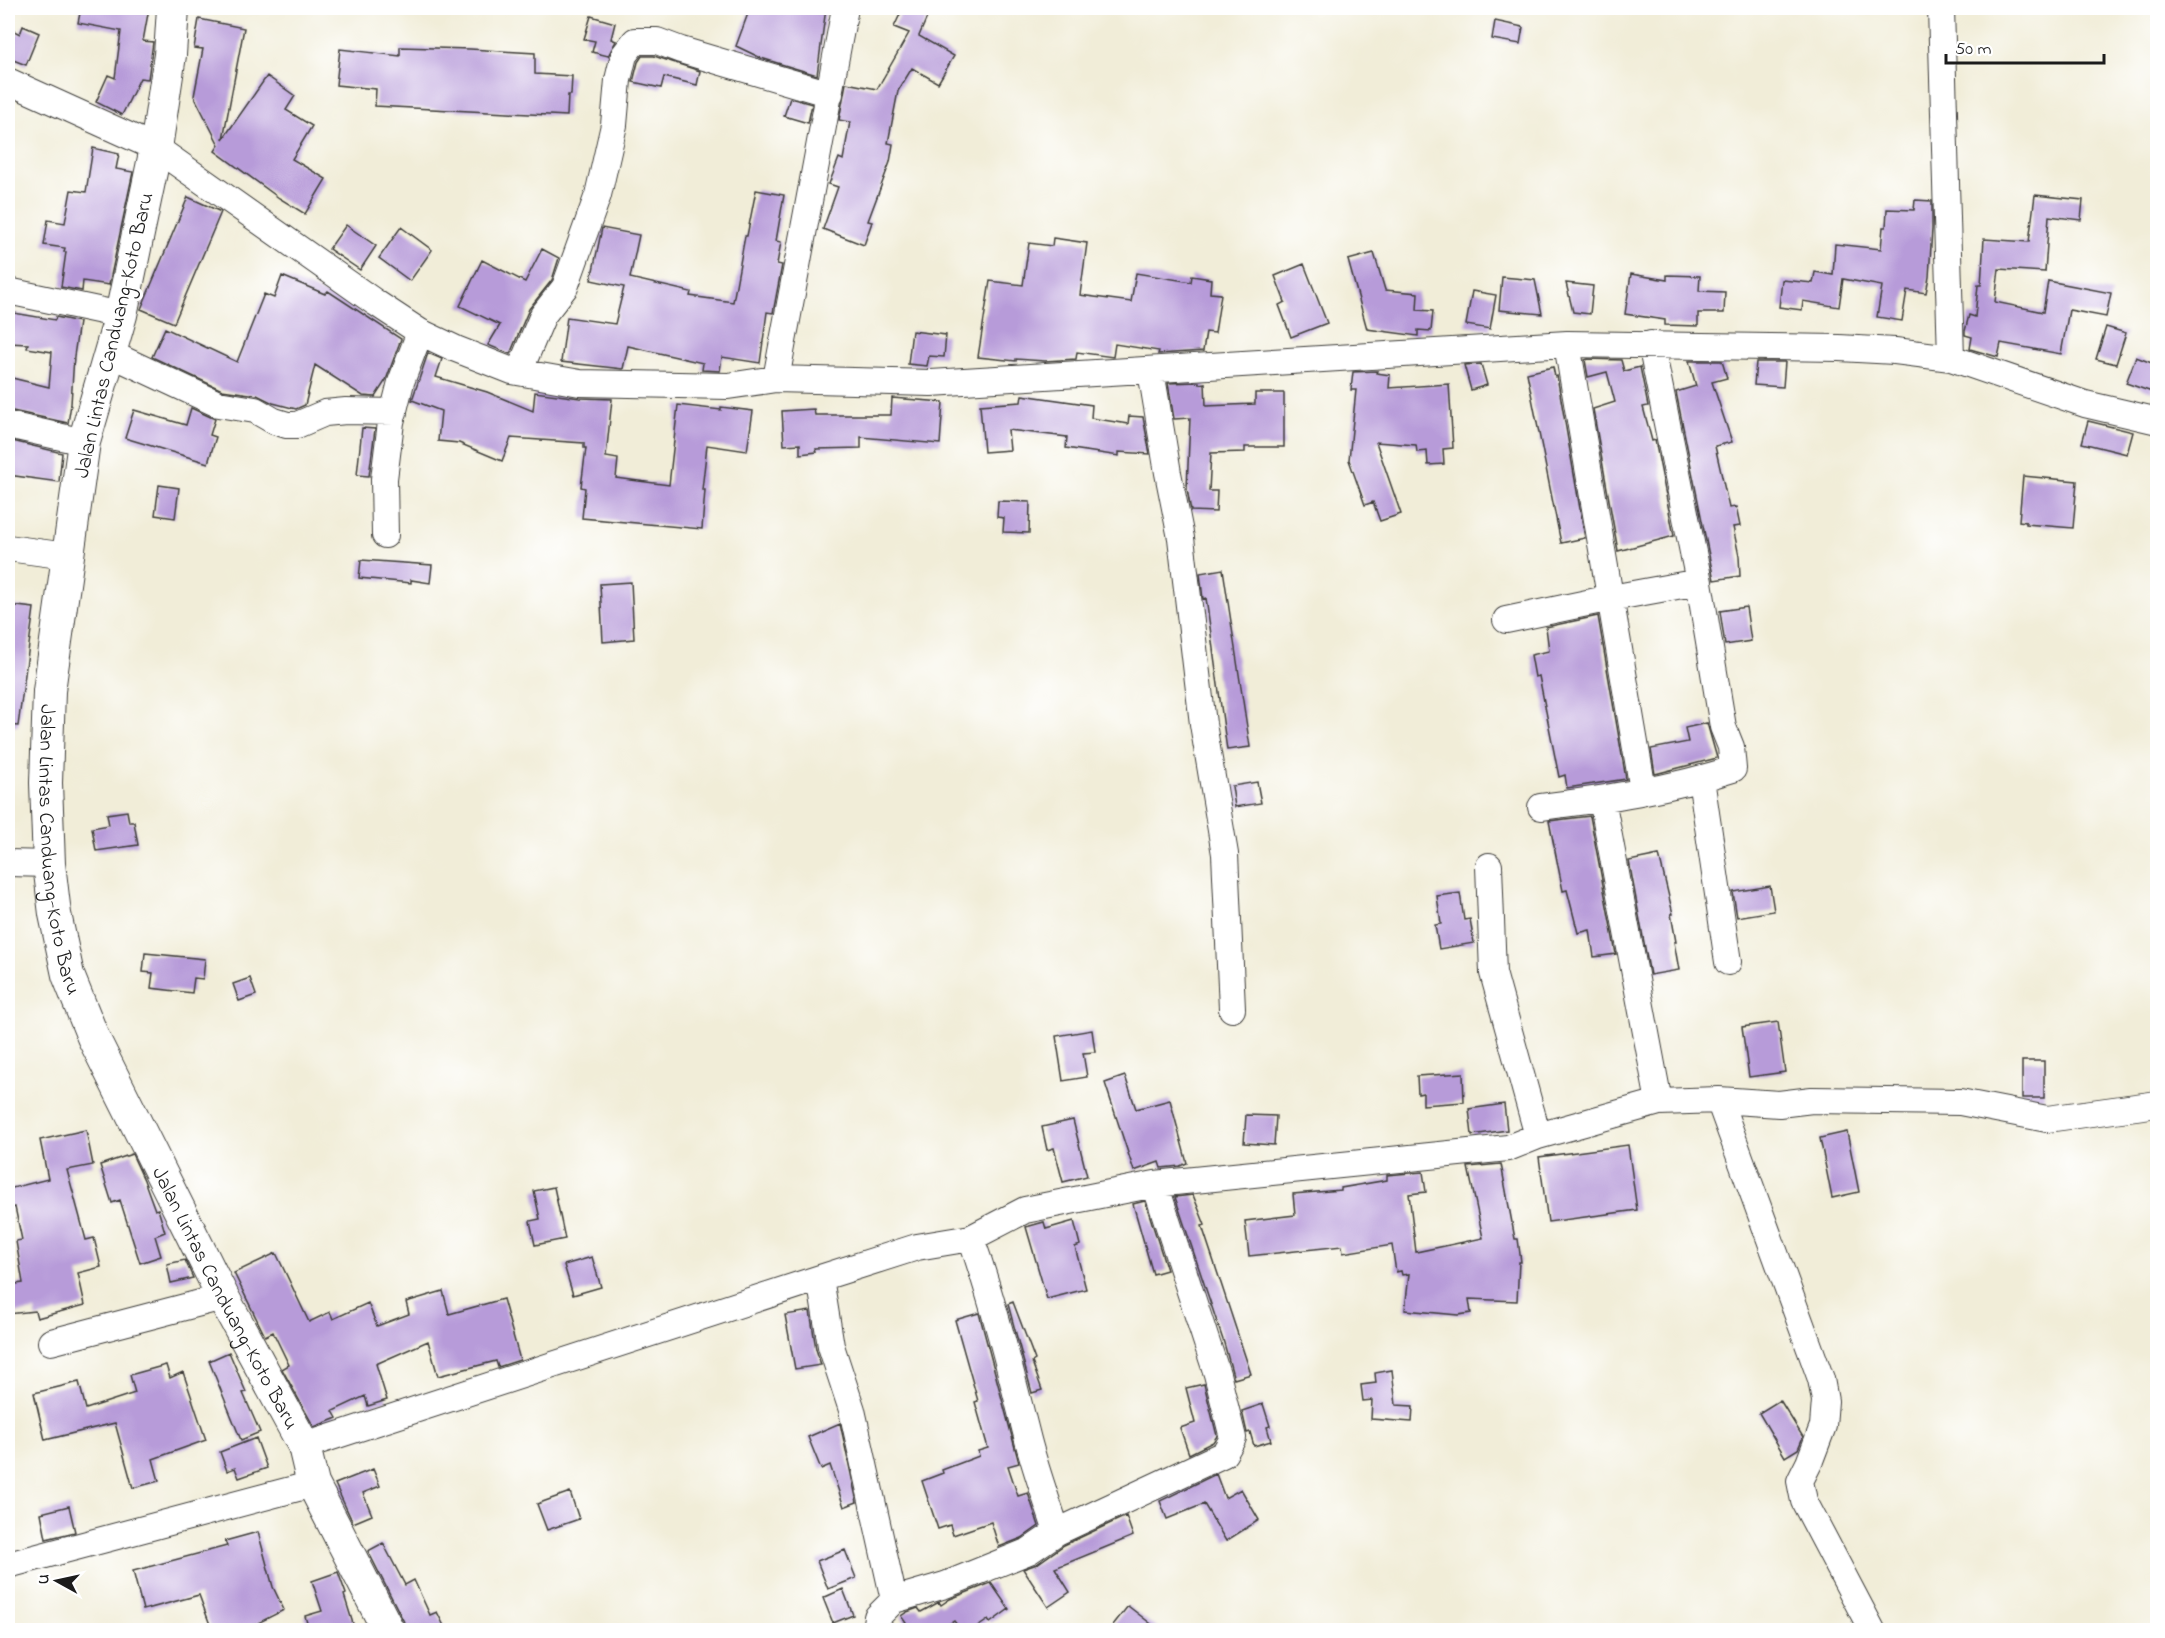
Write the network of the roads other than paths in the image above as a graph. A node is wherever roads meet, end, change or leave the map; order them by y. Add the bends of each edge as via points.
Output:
1 (173, 8) edge
2 (845, 8) edge
3 (1941, 8) edge
4 (8, 81) edge
5 (830, 94) junction
6 (156, 148) junction
7 (8, 291) edge
8 (121, 315) junction
9 (420, 332) junction
10 (1567, 344) junction
11 (1651, 344) junction
12 (109, 354) junction
13 (1951, 358) junction
14 (1151, 370) junction
15 (519, 372) junction
16 (776, 379) junction
17 (394, 412) junction
18 (2157, 420) edge
19 (8, 426) edge
20 (84, 442) junction
21 (385, 535) dead end
22 (8, 548) edge
23 (67, 556) junction
24 (1699, 582) junction
25 (1611, 598) junction
26 (1506, 620) dead end
27 (1701, 779) junction
28 (1643, 790) junction
29 (1602, 799) junction
30 (1541, 807) dead end
31 (8, 863) edge
32 (49, 864) junction
33 (1489, 866) dead end
34 (1728, 962) dead end
35 (1232, 1009) dead end
36 (1719, 1100) junction
37 (1659, 1102) junction
38 (2157, 1104) edge
39 (1538, 1136) junction
40 (1155, 1184) junction
41 (971, 1238) junction
42 (820, 1278) junction
43 (223, 1297) junction
44 (51, 1342) dead end
45 (304, 1446) junction
46 (313, 1484) junction
47 (1057, 1532) junction
48 (8, 1566) edge
49 (894, 1600) junction
50 (388, 1630) edge
51 (875, 1630) edge
52 (1872, 1630) edge

1 - 6 main road, Jalan Lintas Canduang-Koto Baru
2 - 5 street
3 - 13 street
4 - 6 street
5 - 15 street via 657,41 635,41 624,54 614,125 598,195 565,287 543,315
5 - 16 street
6 - 8 main road, Jalan Lintas Canduang-Koto Baru
6 - 9 street
7 - 8 street
8 - 12 main road, Jalan Lintas Canduang-Koto Baru
9 - 15 street
9 - 17 street
10 - 11 street
10 - 14 street
10 - 25 street
11 - 13 street via 1839,348
11 - 24 street
12 - 17 street via 218,404 255,410 287,425 297,425 325,413
12 - 20 main road, Jalan Lintas Canduang-Koto Baru
13 - 18 street via 2085,404
14 - 16 street via 931,384
14 - 35 street via 1181,538 1200,702 1225,854
15 - 16 street via 580,384 728,386
17 - 21 street via 384,479
19 - 20 street
20 - 23 main road, Jalan Lintas Canduang-Koto Baru
22 - 23 street
23 - 32 main road, Jalan Lintas Canduang-Koto Baru via 49,691
24 - 25 street
24 - 27 street via 1733,769
25 - 26 street
25 - 28 street
27 - 28 street
27 - 34 street
28 - 29 street
29 - 30 street
29 - 37 street
31 - 32 street
32 - 43 main road, Jalan Lintas Canduang-Koto Baru via 55,914 76,996
33 - 39 street via 1493,973
36 - 37 street
36 - 38 street via 1779,1104 1812,1100 1960,1102 2047,1119
36 - 52 street via 1821,1379 1825,1401 1823,1426 1800,1481 1804,1501
37 - 39 street
39 - 40 street via 1508,1148
40 - 41 street via 1025,1210
40 - 47 street via 1217,1374 1233,1438 1224,1454
41 - 42 street via 917,1247
41 - 47 street
42 - 45 street
42 - 49 street via 831,1346 863,1454
43 - 44 street
43 - 45 main road, Jalan Lintas Canduang-Koto Baru
45 - 46 main road, Jalan Lintas Canduang-Koto Baru
46 - 48 street
46 - 50 main road, Jalan Lintas Canduang-Koto Baru
47 - 49 street via 1029,1551 945,1585
49 - 51 street via 878,1617

